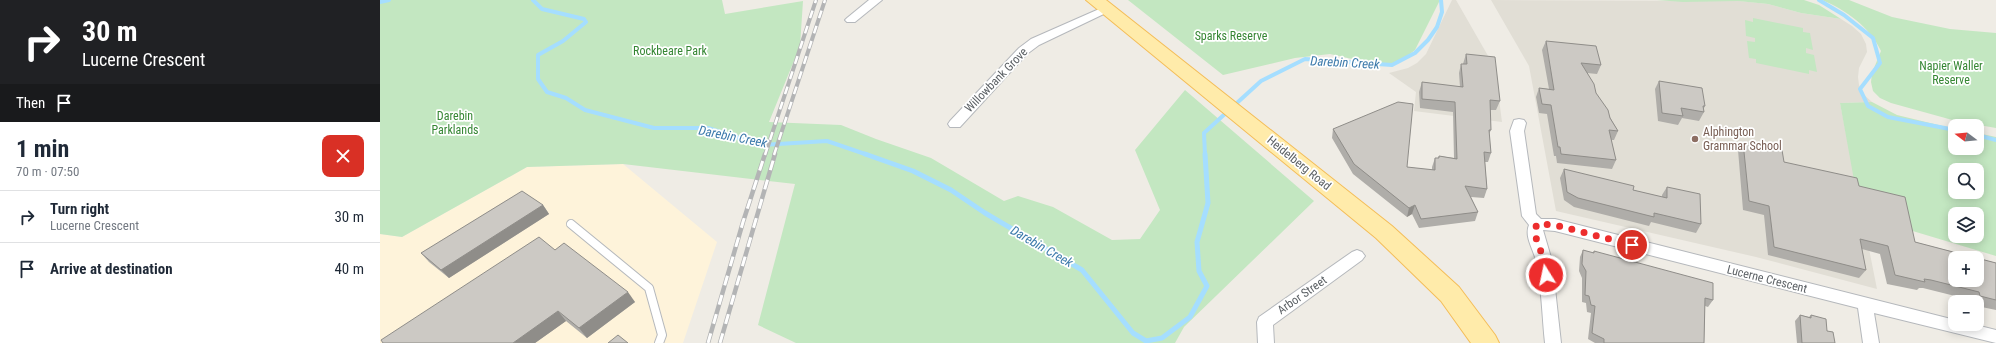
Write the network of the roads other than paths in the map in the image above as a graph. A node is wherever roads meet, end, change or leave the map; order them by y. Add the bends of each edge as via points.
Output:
1 (876, 0) edge
2 (1100, 5) edge
3 (851, 20) dead end
4 (1520, 123) dead end
5 (955, 124) dead end
6 (571, 224) dead end
7 (1537, 224) junction
8 (1357, 256) dead end
9 (1865, 304) junction
10 (1996, 337) edge
11 (659, 343) edge
12 (1266, 343) edge
13 (1486, 343) edge
14 (1553, 343) edge
15 (1871, 343) edge

1 - 3 street
2 - 5 street, Willowbank Grove via 1023,51
2 - 13 main road, Heidelberg Road via 1389,237 1450,294
4 - 7 street via 1517,131 1529,216
6 - 11 lane via 649,288 662,335
7 - 9 street, Lucerne Crescent via 1555,225
7 - 14 street via 1535,229 1544,261
8 - 12 street, Arbor Street via 1265,322
9 - 10 street, Lucerne Crescent
9 - 15 street

